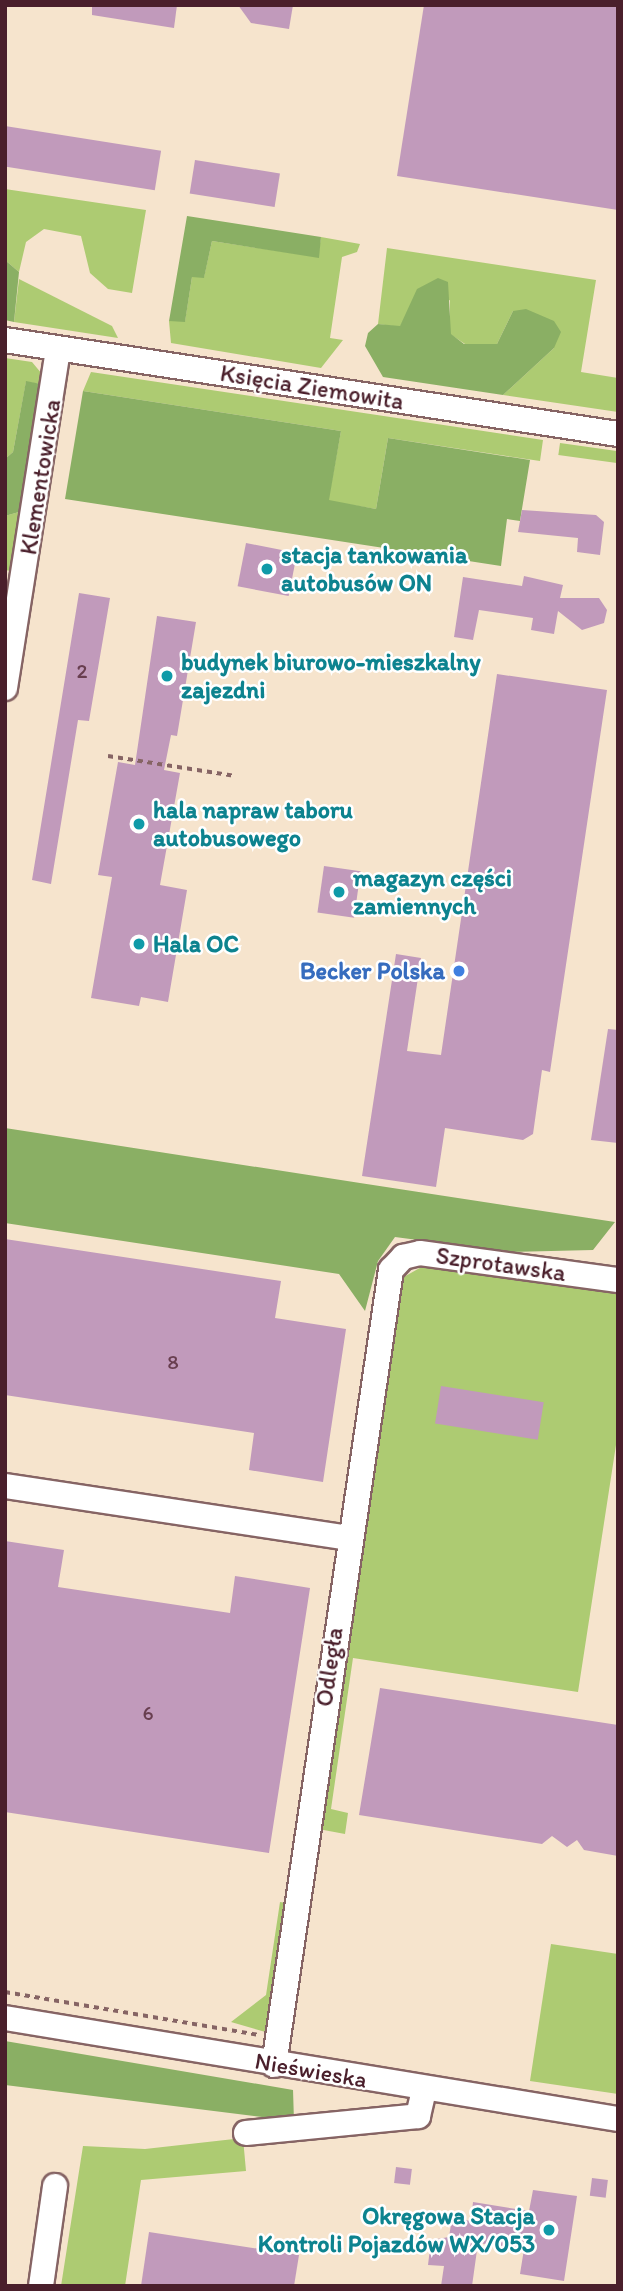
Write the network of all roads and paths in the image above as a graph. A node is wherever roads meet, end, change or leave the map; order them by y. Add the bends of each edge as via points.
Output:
1 (5, 340) edge
2 (58, 349) junction
3 (618, 434) edge
4 (5, 688) edge
5 (108, 757) dead end
6 (235, 776) dead end
7 (391, 1270) joint
8 (618, 1280) edge
9 (5, 1486) edge
10 (348, 1538) junction
11 (5, 2018) edge
12 (274, 2065) junction
13 (424, 2089) junction
14 (618, 2119) edge
15 (246, 2133) dead end
16 (55, 2186) dead end
17 (41, 2286) edge

1 - 2 street, Księcia Ziemowita
2 - 3 street, Księcia Ziemowita
2 - 4 street, Klementowicka
5 - 6 path
7 - 8 street, Szprotawska via 403,1257 420,1254
7 - 10 street, Odległa
9 - 10 street
10 - 12 street, Odległa
11 - 12 street, Nieświeska
12 - 13 street, Nieświeska
13 - 14 street, Nieświeska
13 - 15 street via 418,2116
16 - 17 street

